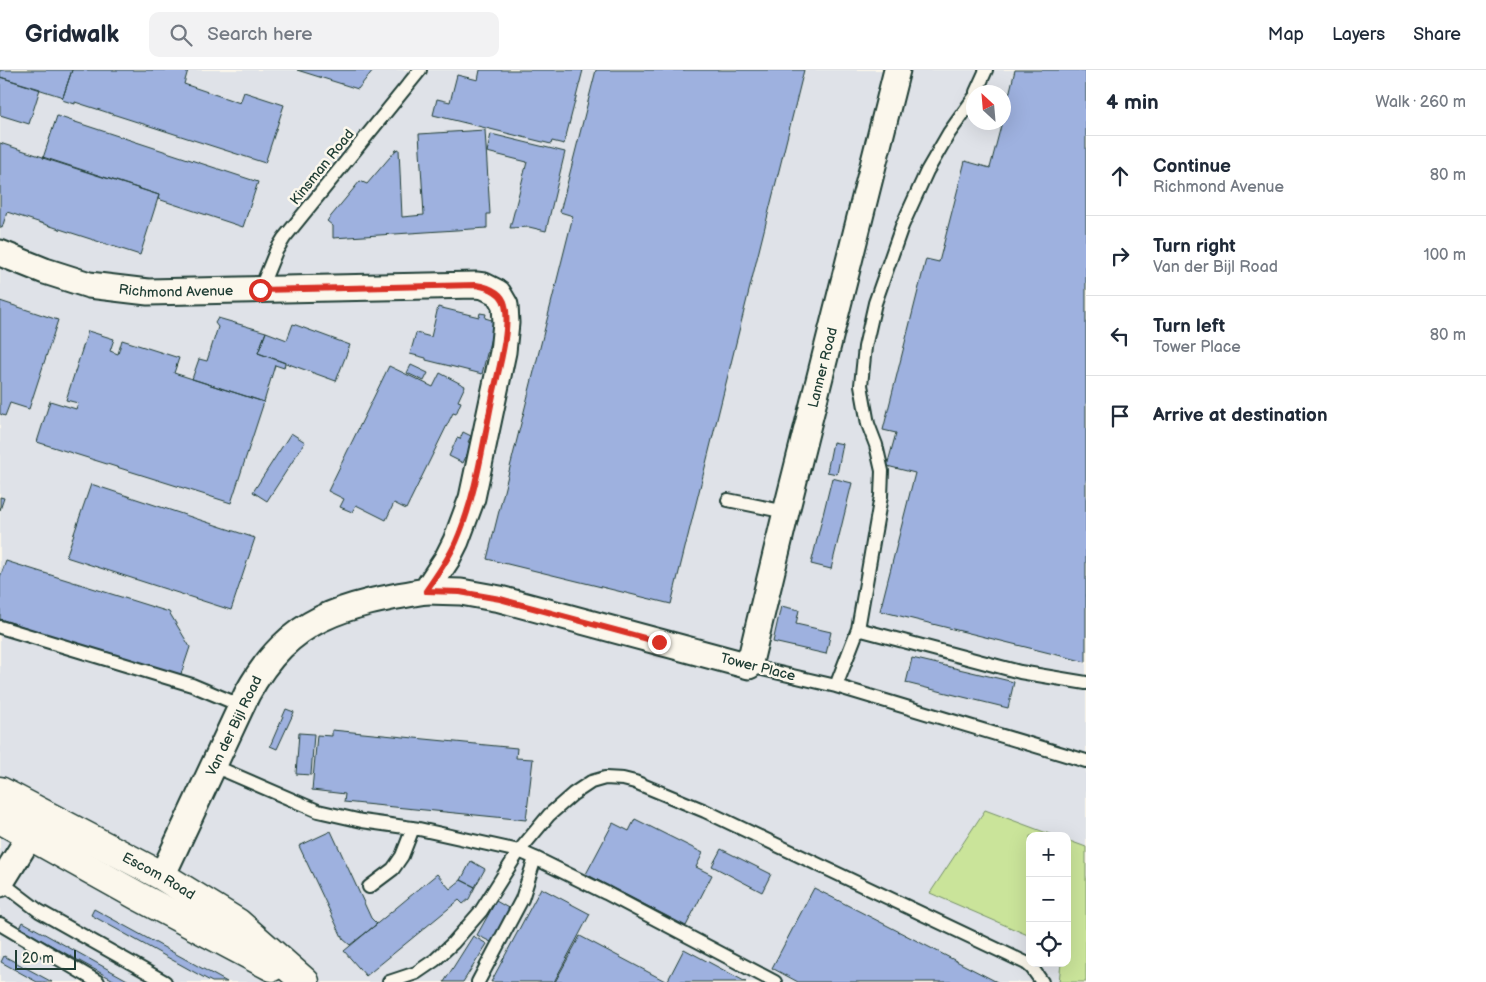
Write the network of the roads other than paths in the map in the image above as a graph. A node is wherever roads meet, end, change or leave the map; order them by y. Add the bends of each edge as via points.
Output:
1 (420, 70) edge
2 (897, 70) edge
3 (986, 70) edge
4 (979, 85) edge
5 (966, 109) edge
6 (0, 253) edge
7 (260, 290) junction
8 (728, 500) dead end
9 (786, 512) junction
10 (426, 591) junction
11 (0, 627) edge
12 (858, 629) junction
13 (749, 666) junction
14 (1086, 683) edge
15 (836, 686) junction
16 (242, 706) junction
17 (1086, 761) edge
18 (214, 766) junction
19 (0, 791) edge
20 (0, 819) edge
21 (36, 825) junction
22 (413, 828) junction
23 (519, 851) junction
24 (535, 858) junction
25 (162, 876) junction
26 (1, 883) edge
27 (368, 887) dead end
28 (0, 924) edge
29 (98, 982) edge
30 (165, 982) edge
31 (300, 982) edge
32 (305, 982) edge
33 (389, 982) edge
34 (478, 982) edge
35 (775, 982) edge
36 (1042, 982) edge

1 - 7 lane, Kinsman Road via 284,238
2 - 9 street, Lanner Road
3 - 4 lane
5 - 12 lane via 927,171 906,218 875,303 865,347 861,385 863,402 882,471 881,496
6 - 7 street, Richmond Avenue via 45,271 115,288 167,293
7 - 10 street, Richmond Avenue via 476,285 492,290 503,300 506,310 503,352 472,498 456,541
8 - 9 lane
9 - 13 street, Lanner Road
10 - 13 street, Tower Place via 460,592 500,599
10 - 16 street, Van der Bijl Road via 354,606 301,629 257,674
11 - 16 lane via 192,686
12 - 14 lane via 1020,672
12 - 15 lane
13 - 15 lane, Tower Place
15 - 17 lane, Tower Place
16 - 18 street, Van der Bijl Road
18 - 22 lane via 318,811
18 - 25 street, Van der Bijl Road
19 - 21 street, Escom Road
20 - 21 street, Escom Road
21 - 25 street, Escom Road
21 - 26 street
21 - 31 street, Escom Road
22 - 23 lane
22 - 27 lane via 402,856 393,868
23 - 24 lane
23 - 33 lane via 481,911 453,943 416,974
23 - 36 lane via 550,815 591,782 605,778 635,782 705,811 1026,963
24 - 34 lane via 522,899
24 - 35 lane
25 - 32 street, Escom Road via 238,923
26 - 30 lane via 40,911
28 - 29 lane

